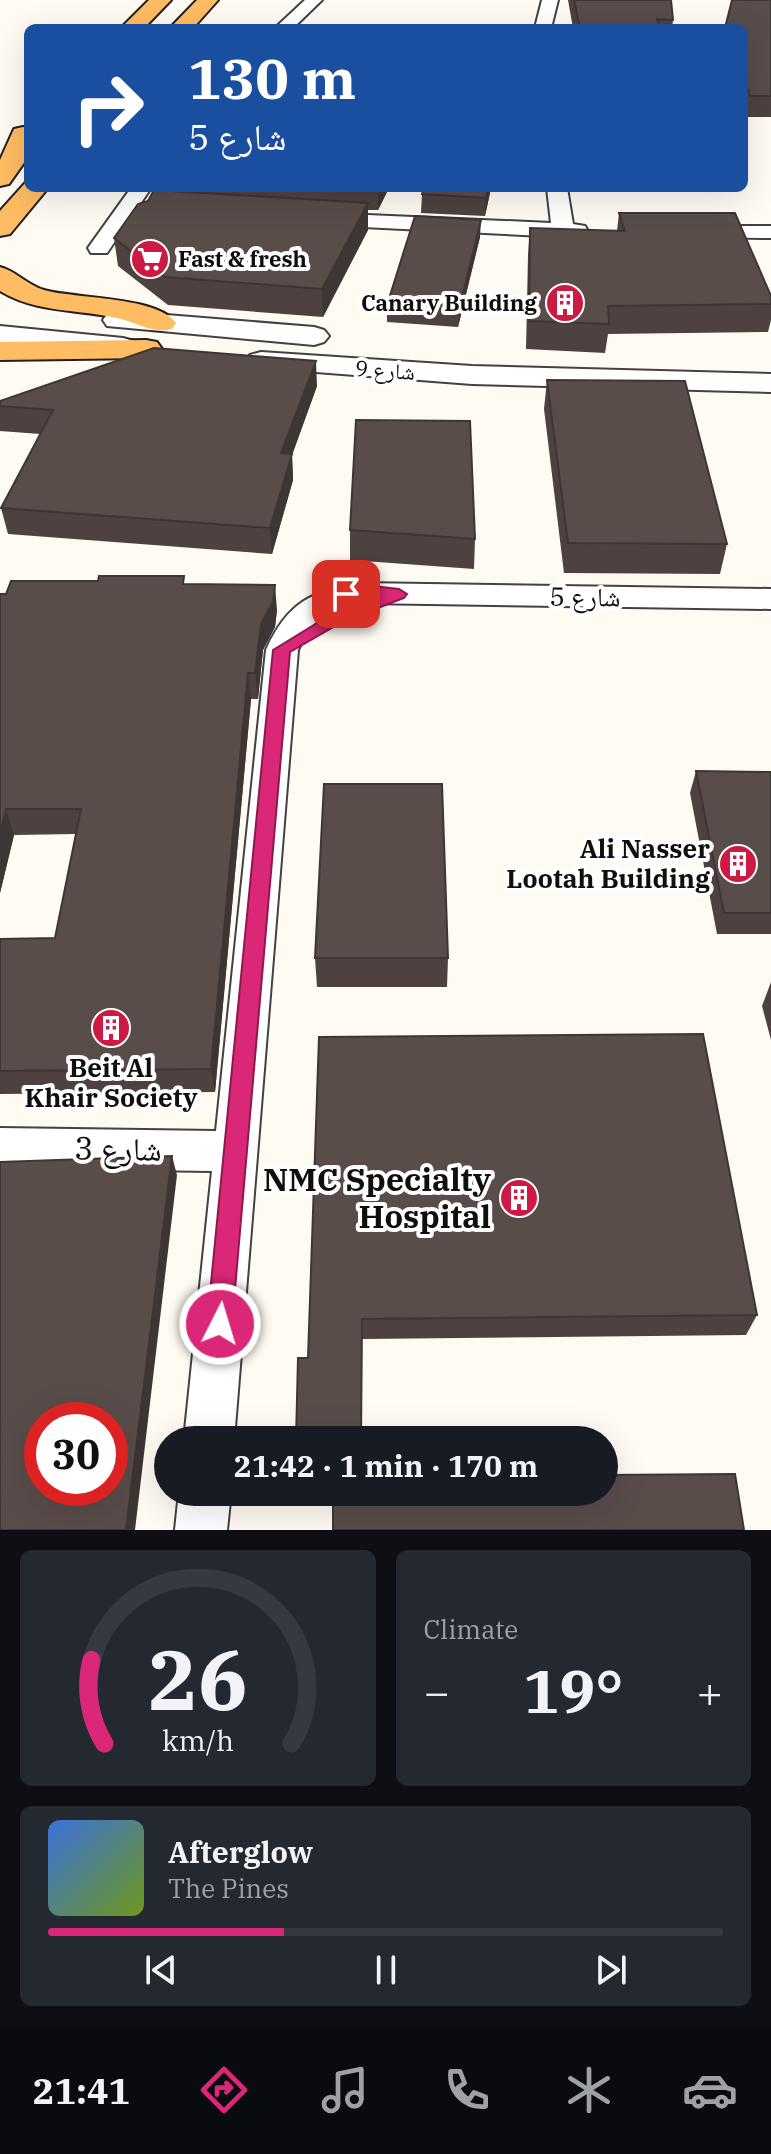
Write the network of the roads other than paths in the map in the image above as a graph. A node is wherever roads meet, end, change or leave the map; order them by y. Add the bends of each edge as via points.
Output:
1 (161, 0) edge
2 (208, 0) edge
3 (314, 0) edge
4 (550, 0) edge
5 (136, 24) edge
6 (185, 24) edge
7 (287, 24) edge
8 (544, 24) edge
9 (24, 134) edge
10 (24, 137) edge
11 (0, 158) edge
12 (0, 178) edge
13 (32, 192) edge
14 (558, 192) edge
15 (136, 196) edge
16 (161, 207) edge
17 (301, 217) edge
18 (0, 228) edge
19 (563, 231) junction
20 (592, 231) edge
21 (681, 232) edge
22 (771, 232) edge
23 (99, 248) dead end
24 (0, 276) edge
25 (0, 310) edge
26 (0, 335) edge
27 (154, 336) junction
28 (335, 337) dead end
29 (484, 347) dead end
30 (0, 351) edge
31 (771, 355) edge
32 (771, 383) edge
33 (771, 599) edge
34 (0, 1148) edge
35 (235, 1151) junction
36 (210, 1426) edge
37 (204, 1506) edge
38 (201, 1530) edge

1 - 5 main road
2 - 6 main road
3 - 7 street
4 - 8 street
9 - 11 main road
10 - 12 main road
13 - 18 main road
14 - 19 street
15 - 16 street
15 - 23 street
17 - 19 street
19 - 20 street
21 - 22 street
24 - 27 main road via 35,297 115,308
25 - 27 street, شارع 9
26 - 27 street, شارع 9
27 - 28 street, شارع 9
27 - 30 main road
27 - 32 street, شارع 9 via 269,361 472,375
29 - 31 street via 619,355
33 - 35 street, شارع 5 via 399,594 338,617 282,650
34 - 35 street, شارع 3
35 - 36 street, شارع 5
37 - 38 street

